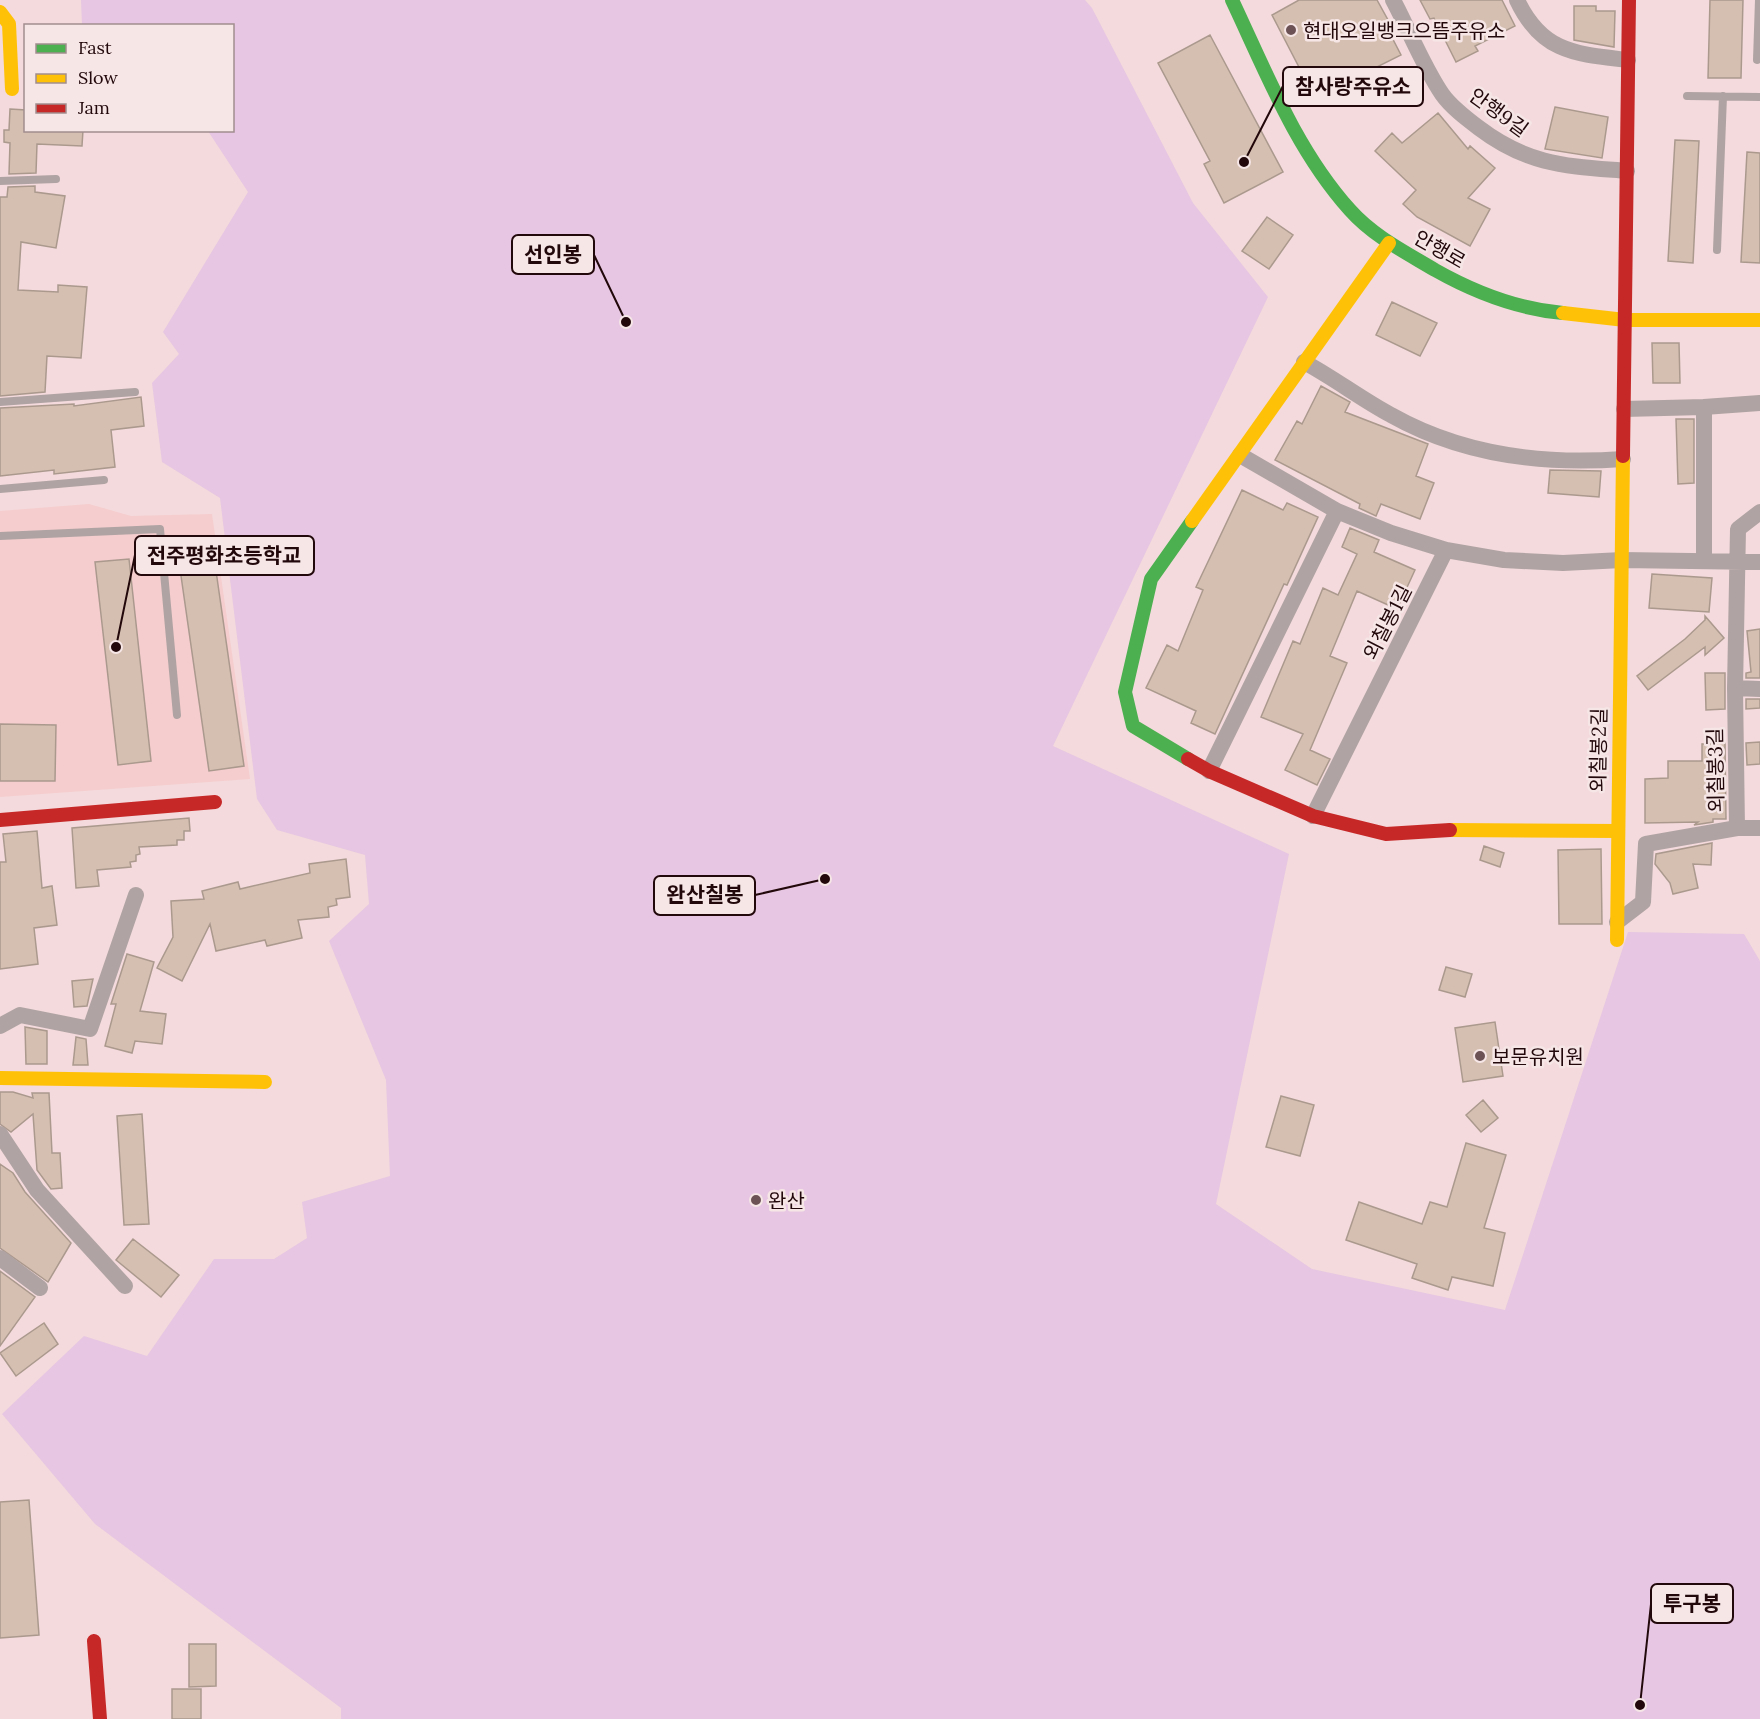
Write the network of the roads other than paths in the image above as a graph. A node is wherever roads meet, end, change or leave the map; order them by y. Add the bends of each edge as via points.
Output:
1 (1232, 0) edge
2 (1393, 0) edge
3 (1517, 0) edge
4 (1629, 0) edge
5 (1759, 0) edge
6 (0, 12) edge
7 (1628, 60) junction
8 (1757, 60) dead end
9 (12, 89) dead end
10 (1687, 96) dead end
11 (1723, 96) junction
12 (1760, 97) edge
13 (1627, 171) junction
14 (56, 179) dead end
15 (0, 181) edge
16 (1389, 243) junction
17 (1717, 250) dead end
18 (1625, 320) junction
19 (1760, 320) edge
20 (1305, 362) junction
21 (135, 392) dead end
22 (0, 402) edge
23 (1760, 403) edge
24 (1704, 407) junction
25 (1624, 409) junction
26 (1240, 455) junction
27 (1623, 459) junction
28 (104, 480) dead end
29 (0, 489) edge
30 (1337, 511) junction
31 (1760, 512) edge
32 (0, 536) edge
33 (1446, 550) junction
34 (1622, 560) junction
35 (1704, 561) junction
36 (1737, 561) junction
37 (1760, 562) edge
38 (1735, 688) junction
39 (1760, 689) edge
40 (177, 715) dead end
41 (1209, 771) junction
42 (215, 802) dead end
43 (1313, 816) junction
44 (0, 820) edge
45 (1737, 828) junction
46 (1760, 828) edge
47 (1618, 831) junction
48 (136, 895) dead end
49 (1617, 922) junction
50 (1617, 940) dead end
51 (0, 1026) edge
52 (0, 1078) edge
53 (265, 1082) dead end
54 (0, 1134) edge
55 (0, 1258) edge
56 (125, 1286) dead end
57 (40, 1288) dead end
58 (94, 1641) dead end
59 (100, 1719) edge

1 - 16 street, 안행로 via 1294,132 1350,210
2 - 13 street, 안행9길 via 1443,94 1469,121 1515,153 1574,166
3 - 7 street via 1537,33 1556,46 1582,55
4 - 7 street
5 - 8 lane
6 - 9 street via 9,24
7 - 13 street
10 - 11 lane
11 - 12 lane
11 - 17 lane
13 - 18 street
14 - 15 lane
16 - 18 street, 안행로 via 1467,288 1539,311
16 - 20 street
18 - 19 street, 안행로
18 - 25 street, 외칠봉2길
20 - 26 street
20 - 27 street via 1393,416 1434,435 1488,452 1589,462
21 - 22 lane
23 - 24 street
24 - 25 street
24 - 35 street
25 - 27 street, 외칠봉2길
26 - 30 street
26 - 41 street via 1151,579 1125,692 1133,726
27 - 34 street, 외칠봉2길
28 - 29 lane
30 - 33 street
30 - 41 street
31 - 36 street, 외칠봉3길 via 1738,529
32 - 40 lane via 160,529
33 - 34 street via 1504,560
33 - 43 street, 외칠봉1길
34 - 35 street
34 - 47 street, 외칠봉2길
35 - 36 street
36 - 37 street
36 - 38 street, 외칠봉3길
38 - 39 street
38 - 45 street, 외칠봉3길
41 - 43 street
42 - 44 street
43 - 47 street via 1386,834 1452,830
45 - 46 street, 외칠봉3길
45 - 49 street via 1646,844 1643,902
47 - 49 street, 외칠봉2길
48 - 51 street via 90,1029 20,1015
49 - 50 street, 외칠봉2길
52 - 53 street
54 - 56 street via 37,1190
55 - 57 street
58 - 59 street

